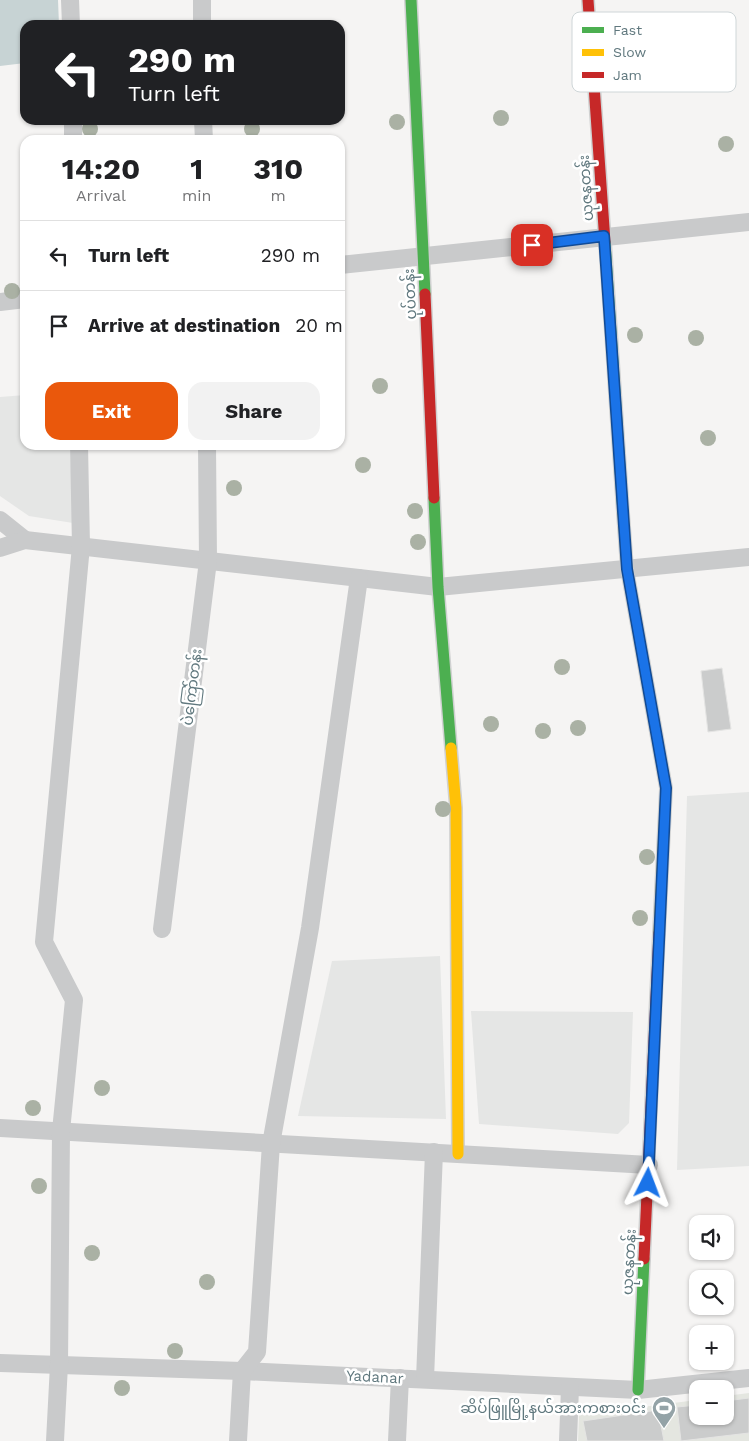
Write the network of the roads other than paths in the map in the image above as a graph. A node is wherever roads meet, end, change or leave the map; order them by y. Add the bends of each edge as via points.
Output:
1 (70, 0) edge
2 (202, 0) edge
3 (411, 0) edge
4 (71, 20) edge
5 (202, 20) edge
6 (594, 92) edge
7 (749, 222) edge
8 (604, 236) junction
9 (423, 257) junction
10 (345, 265) edge
11 (20, 300) edge
12 (0, 302) edge
13 (79, 450) edge
14 (207, 450) edge
15 (0, 520) edge
16 (25, 540) junction
17 (81, 546) junction
18 (0, 548) edge
19 (749, 557) edge
20 (208, 560) junction
21 (627, 569) junction
22 (359, 578) junction
23 (438, 587) junction
24 (162, 929) dead end
25 (0, 1128) edge
26 (61, 1131) junction
27 (272, 1144) junction
28 (434, 1152) junction
29 (458, 1154) junction
30 (649, 1164) junction
31 (0, 1363) edge
32 (58, 1365) junction
33 (242, 1371) junction
34 (400, 1378) junction
35 (749, 1378) edge
36 (425, 1380) junction
37 (570, 1387) junction
38 (638, 1390) junction
39 (55, 1441) edge
40 (238, 1441) edge
41 (398, 1441) edge
42 (568, 1441) edge

1 - 4 street
2 - 5 street
3 - 9 street, ပုပ်တန်း
6 - 8 street, ယုဇနတန်း
7 - 8 street
8 - 9 street
8 - 21 street, ယုဇနတန်း
9 - 10 street
9 - 23 street, ပုပ်တန်း
11 - 12 street
13 - 17 street
14 - 20 street, ပဲကြော်တန်း
15 - 16 street
16 - 17 street
16 - 18 street
17 - 20 street
17 - 26 street via 44,942 74,1000
19 - 21 street
20 - 22 street
20 - 24 street, ပဲကြော်တန်း
21 - 23 street
21 - 30 street, ယုဇနတန်း via 666,788
22 - 23 street
22 - 27 street via 310,928
23 - 29 street, ပုပ်တန်း via 456,808
25 - 26 street
26 - 27 street
26 - 32 street
27 - 28 street
27 - 33 street via 257,1352
28 - 29 street
28 - 36 street
29 - 30 street
30 - 38 street, ယုဇနတန်း
31 - 32 street, Yadanar
32 - 33 street, Yadanar
32 - 39 street
33 - 34 street, Yadanar
33 - 40 street
34 - 36 street, Yadanar
34 - 41 street
35 - 38 street, Yadanar
36 - 37 street, Yadanar
37 - 38 street, Yadanar
37 - 42 street

